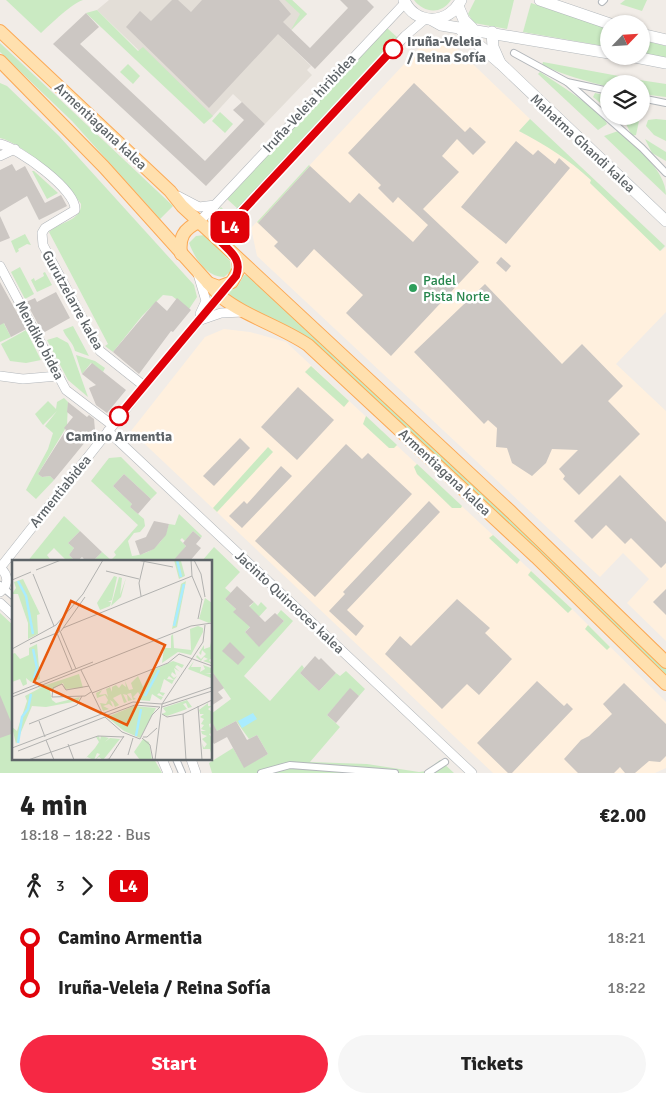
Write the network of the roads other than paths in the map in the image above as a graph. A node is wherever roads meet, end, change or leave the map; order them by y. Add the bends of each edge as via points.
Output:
1 (540, 0) edge
2 (404, 1) edge
3 (459, 3) edge
4 (428, 20) junction
5 (600, 21) edge
6 (459, 28) junction
7 (472, 28) junction
8 (0, 31) edge
9 (492, 32) junction
10 (650, 36) edge
11 (666, 40) edge
12 (600, 50) edge
13 (514, 53) dead end
14 (650, 60) edge
15 (0, 61) edge
16 (666, 63) edge
17 (501, 64) junction
18 (567, 82) junction
19 (600, 89) edge
20 (650, 100) edge
21 (666, 104) edge
22 (0, 144) edge
23 (16, 149) junction
24 (0, 156) edge
25 (666, 173) edge
26 (170, 190) junction
27 (215, 205) junction
28 (666, 221) edge
29 (199, 222) junction
30 (222, 243) junction
31 (181, 254) junction
32 (238, 259) junction
33 (0, 266) edge
34 (197, 271) junction
35 (206, 282) junction
36 (232, 282) junction
37 (220, 296) junction
38 (245, 312) junction
39 (197, 321) junction
40 (0, 376) edge
41 (58, 376) junction
42 (144, 386) junction
43 (110, 428) junction
44 (0, 568) edge
45 (10, 580) edge
46 (1, 588) edge
47 (12, 596) edge
48 (0, 603) edge
49 (12, 614) edge
50 (666, 662) edge
51 (666, 684) edge
52 (162, 760) edge
53 (176, 760) edge
54 (191, 760) edge
55 (445, 762) dead end
56 (168, 773) edge
57 (182, 773) edge
58 (196, 773) edge
59 (261, 773) edge
60 (395, 773) edge
61 (428, 773) edge
62 (472, 773) edge

1 - 5 main road
2 - 4 main road via 410,10
2 - 27 street, Iruña-Veleia hiribidea
3 - 4 main road via 447,16
3 - 7 main road via 464,20
4 - 6 main road
4 - 30 street, Iruña-Veleia hiribidea via 405,36 234,220
6 - 7 main road
6 - 17 main road, Mahatma Ghandi kalea
7 - 9 main road
8 - 26 main road, Armentiagana kalea
9 - 12 main road
9 - 17 main road, Mahatma Ghandi kalea via 492,47
10 - 11 main road
13 - 18 street
14 - 16 main road
15 - 31 main road, Armentiagana kalea via 98,160
17 - 28 main road, Mahatma Ghandi kalea
18 - 19 street
18 - 25 street
20 - 21 street
22 - 23 street
23 - 24 street
23 - 42 street, Gurutzelarre kalea via 72,197 75,210 45,228 43,245 100,351
26 - 27 street via 199,207
26 - 29 main road, Armentiagana kalea
27 - 29 street, Iruña-Veleia hiribidea
29 - 30 main road, Armentiagana kalea
29 - 31 main road via 184,231 180,242
30 - 32 main road, Armentiagana kalea
31 - 34 main road, Armentiagana kalea
32 - 36 main road via 239,269
32 - 50 main road, Armentiagana kalea via 510,511
33 - 41 street, Mendiko bidea
34 - 35 main road, Armentiagana kalea
34 - 39 street, Armentiabidea via 206,301
35 - 36 main road via 219,287
35 - 37 main road, Armentiagana kalea
36 - 37 street, Armentiabidea
37 - 38 main road, Armentiagana kalea
37 - 39 street, Armentiabidea
38 - 39 street via 221,313
38 - 51 main road, Armentiagana kalea via 288,332 308,346 523,545
39 - 42 street, Armentiabidea
40 - 41 street via 23,379
41 - 43 street, Mendiko bidea via 66,390
42 - 43 street, Armentiabidea
43 - 44 street, Armentiabidea
43 - 62 street, Jacinto Quincoces kalea
44 - 45 street
45 - 46 street
46 - 47 street
48 - 49 street
52 - 56 street
53 - 57 street
54 - 58 street
55 - 61 street
59 - 60 street via 290,765

